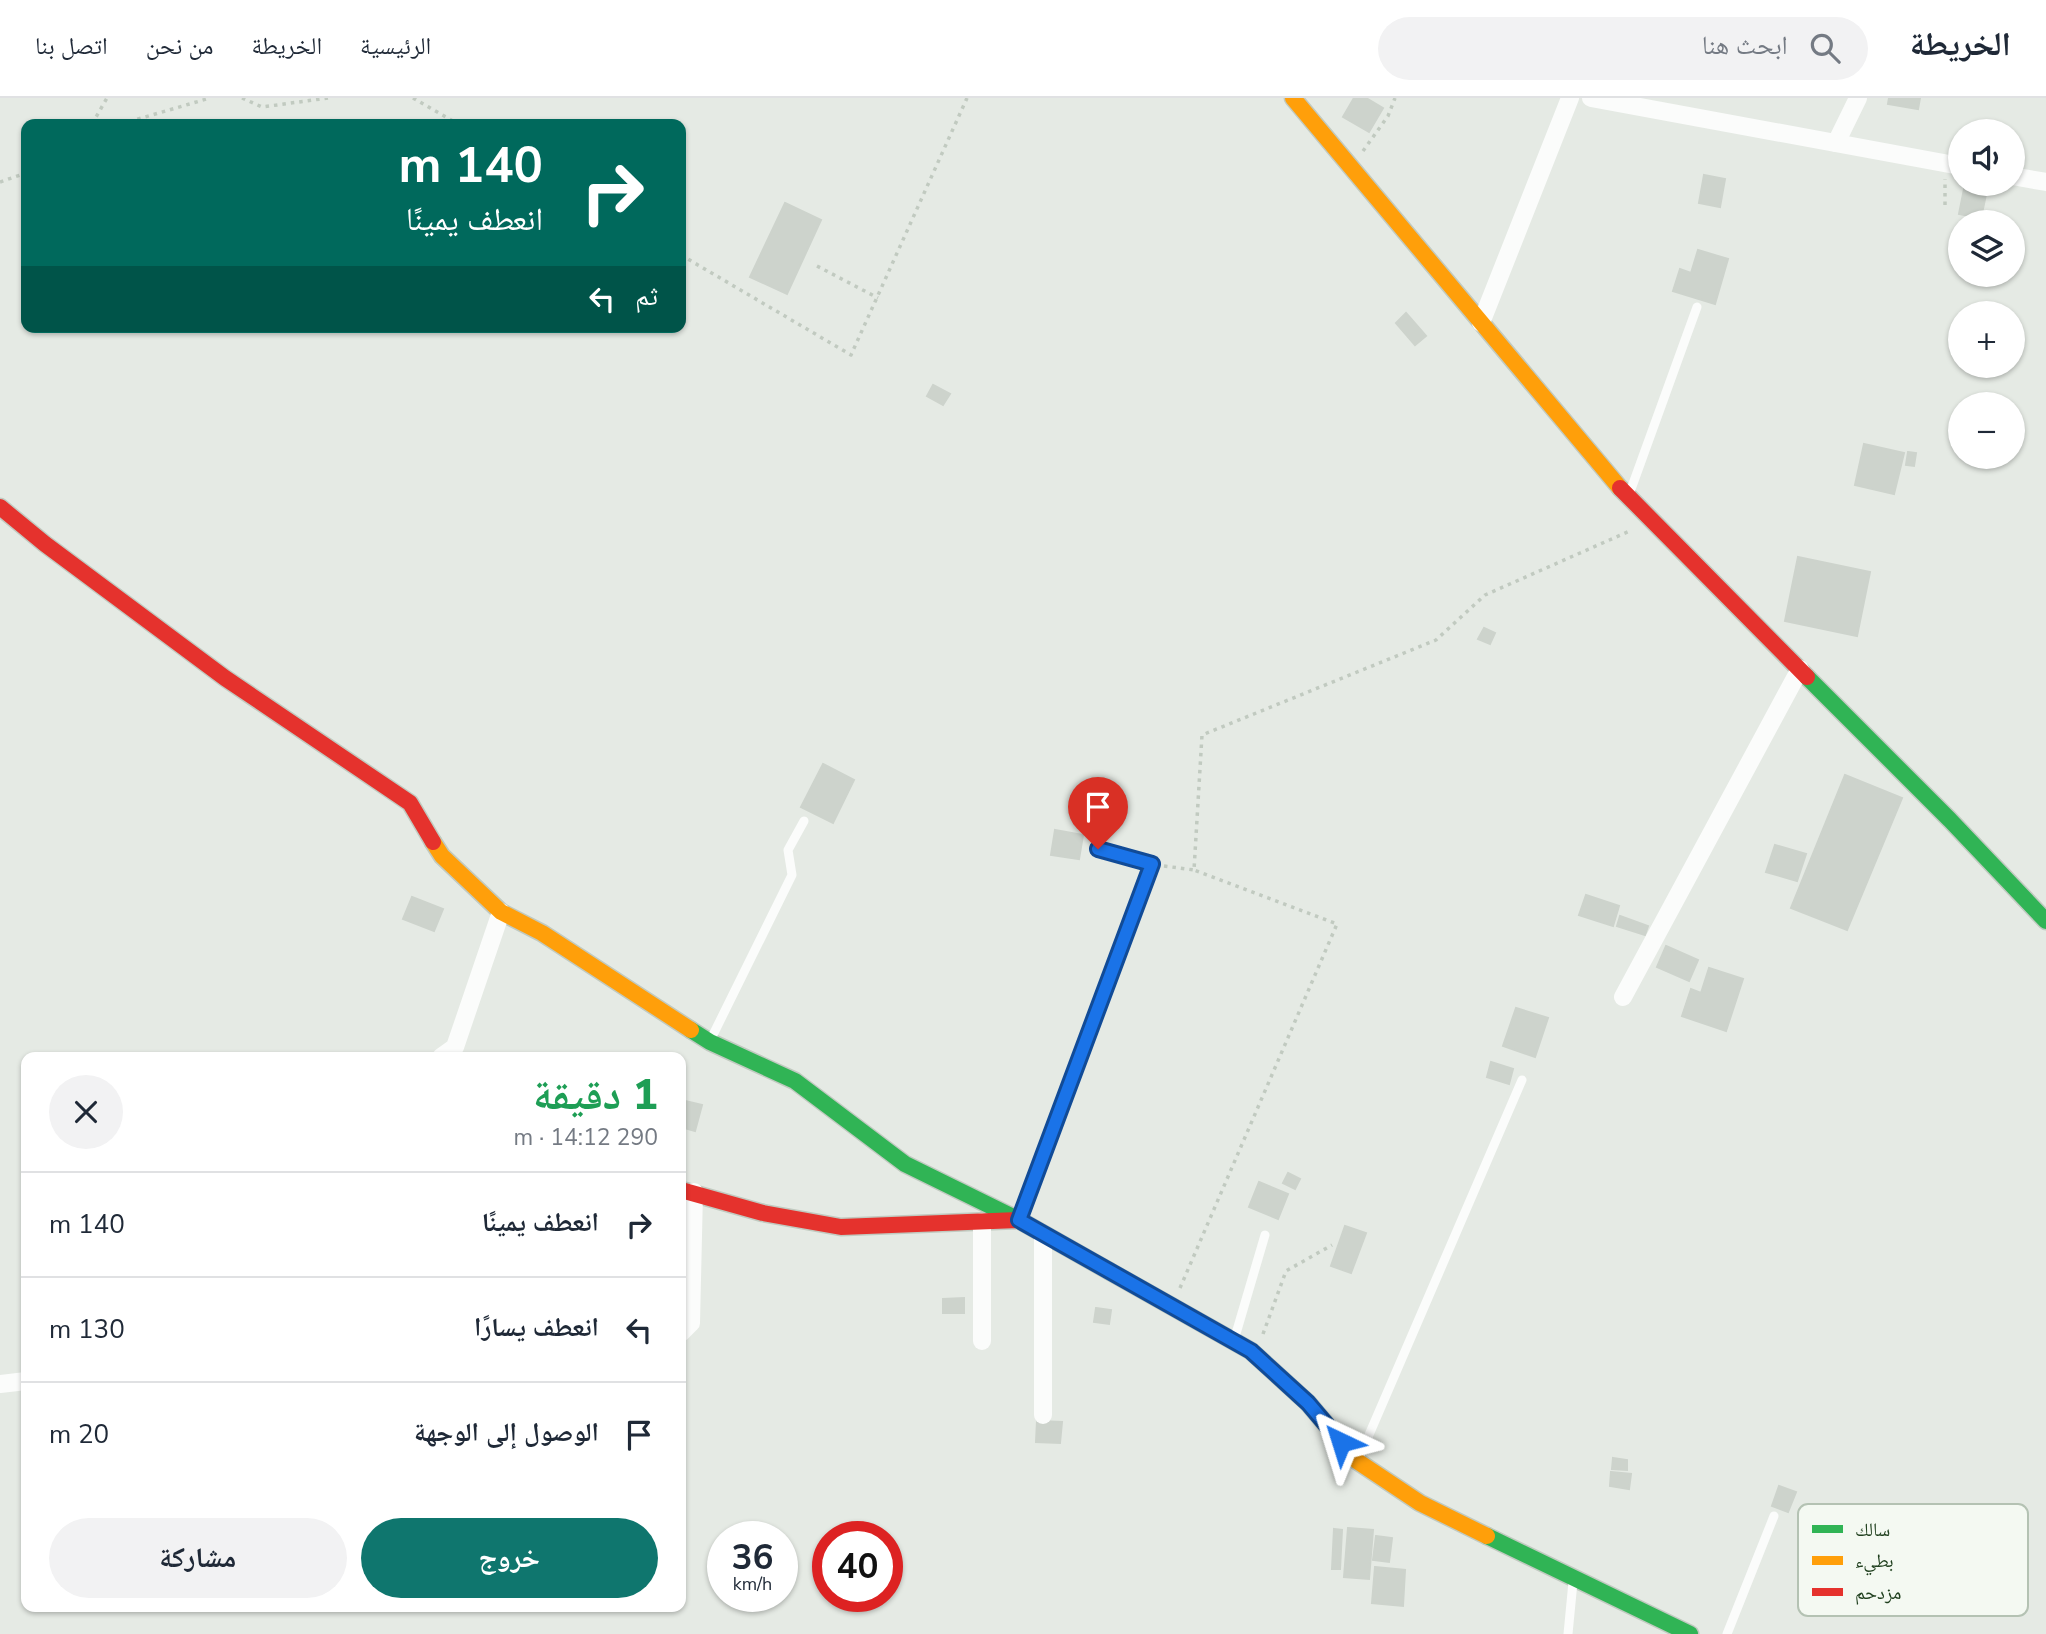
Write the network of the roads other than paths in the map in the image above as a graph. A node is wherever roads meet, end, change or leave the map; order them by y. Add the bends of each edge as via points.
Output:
1 (1293, 98) edge
2 (1570, 98) edge
3 (1591, 98) edge
4 (1858, 98) edge
5 (1836, 144) junction
6 (1948, 164) edge
7 (2025, 178) edge
8 (2046, 182) edge
9 (1698, 306) dead end
10 (1481, 323) junction
11 (1629, 496) junction
12 (2, 509) edge
13 (1800, 668) junction
14 (804, 821) dead end
15 (1098, 849) dead end
16 (501, 912) junction
17 (2046, 921) edge
18 (1623, 997) dead end
19 (710, 1042) junction
20 (447, 1052) edge
21 (1522, 1080) dead end
22 (688, 1191) edge
23 (1019, 1220) junction
24 (982, 1222) junction
25 (1043, 1234) junction
26 (1265, 1235) dead end
27 (686, 1328) edge
28 (982, 1341) dead end
29 (1234, 1341) junction
30 (21, 1382) edge
31 (0, 1384) edge
32 (1043, 1415) dead end
33 (1357, 1461) junction
34 (1774, 1516) dead end
35 (1573, 1577) junction
36 (1568, 1634) edge
37 (1690, 1634) edge
38 (1727, 1634) edge

1 - 10 street
2 - 10 street
3 - 5 street
4 - 5 street
5 - 6 street
7 - 8 street
9 - 11 lane
10 - 11 street
11 - 13 street
12 - 16 street via 225,678 410,803 442,856
13 - 17 street
13 - 18 street
14 - 19 lane via 788,850 792,875
15 - 23 lane via 1152,864
16 - 19 street via 542,933
16 - 20 street via 455,1046
19 - 23 street via 795,1081 905,1164
21 - 33 lane
22 - 24 street via 763,1213 841,1227
22 - 27 street via 691,1323
23 - 24 street
23 - 25 street
24 - 28 street
25 - 29 street
25 - 32 street
26 - 29 lane
29 - 33 street via 1255,1354 1308,1403
30 - 31 street
33 - 35 street via 1420,1503
34 - 38 lane
35 - 36 lane
35 - 37 street

